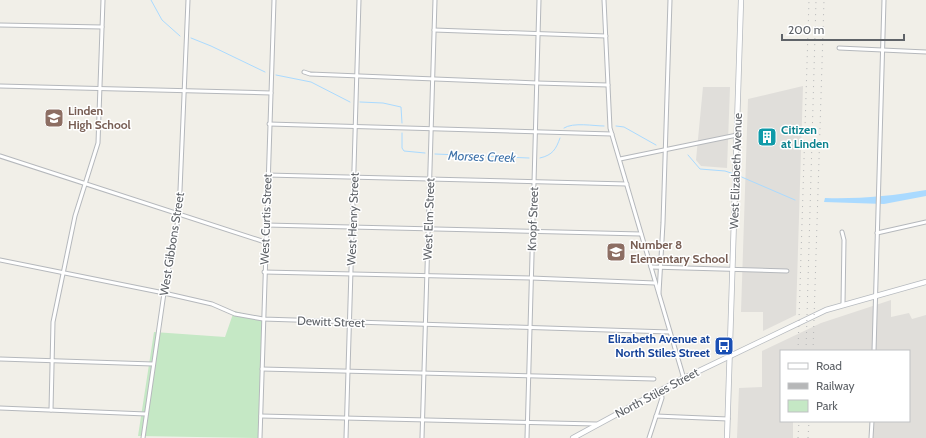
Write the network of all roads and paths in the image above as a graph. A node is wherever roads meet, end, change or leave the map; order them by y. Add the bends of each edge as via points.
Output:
1 (103, 0) edge
2 (188, 0) edge
3 (274, 0) edge
4 (360, 0) edge
5 (435, 0) edge
6 (539, 0) edge
7 (604, 0) edge
8 (670, 0) edge
9 (741, 0) edge
10 (884, 0) edge
11 (0, 25) edge
12 (102, 28) junction
13 (434, 30) junction
14 (538, 34) junction
15 (606, 36) junction
16 (839, 48) dead end
17 (882, 51) junction
18 (926, 52) edge
19 (304, 72) dead end
20 (357, 76) junction
21 (433, 79) junction
22 (537, 84) junction
23 (608, 84) junction
24 (0, 86) edge
25 (100, 89) junction
26 (185, 91) junction
27 (270, 93) junction
28 (738, 117) junction
29 (743, 117) dead end
30 (269, 124) junction
31 (356, 126) junction
32 (432, 128) junction
33 (535, 132) junction
34 (612, 134) junction
35 (737, 135) junction
36 (665, 149) junction
37 (0, 156) edge
38 (620, 159) junction
39 (267, 175) junction
40 (354, 177) junction
41 (431, 179) junction
42 (534, 182) junction
43 (85, 183) junction
44 (627, 184) junction
45 (179, 214) junction
46 (926, 222) edge
47 (266, 225) junction
48 (353, 227) junction
49 (429, 228) junction
50 (532, 231) junction
51 (842, 232) dead end
52 (877, 233) junction
53 (642, 234) junction
54 (265, 242) junction
55 (0, 260) edge
56 (651, 267) junction
57 (661, 267) junction
58 (732, 269) junction
59 (787, 271) dead end
60 (264, 272) junction
61 (63, 273) junction
62 (351, 274) junction
63 (428, 276) junction
64 (531, 278) junction
65 (926, 282) edge
66 (655, 283) junction
67 (164, 293) junction
68 (659, 295) junction
69 (874, 295) junction
70 (843, 304) junction
71 (263, 319) junction
72 (350, 322) junction
73 (426, 325) junction
74 (529, 328) junction
75 (669, 332) junction
76 (874, 350) edge
77 (730, 355) junction
78 (0, 360) edge
79 (51, 361) junction
80 (153, 364) junction
81 (262, 369) junction
82 (348, 372) junction
83 (424, 374) junction
84 (528, 377) junction
85 (654, 379) dead end
86 (684, 379) junction
87 (661, 390) junction
88 (0, 408) edge
89 (51, 410) junction
90 (146, 414) junction
91 (261, 416) junction
92 (656, 416) junction
93 (347, 418) junction
94 (728, 419) junction
95 (423, 420) junction
96 (872, 422) edge
97 (527, 423) junction
98 (598, 424) junction
99 (143, 438) edge
100 (260, 438) edge
101 (346, 438) edge
102 (422, 438) edge
103 (527, 438) edge
104 (573, 438) edge
105 (649, 438) edge
106 (727, 438) edge
107 (871, 438) edge

1 - 12 street
2 - 26 street, West Gibbons Street
3 - 27 street, West Curtis Street
4 - 20 street, West Henry Street
5 - 13 street, West Elm Street
6 - 14 street, Knopf Street
7 - 15 street
8 - 36 street
9 - 28 street, West Elizabeth Avenue
10 - 17 street
11 - 12 street
12 - 25 street
13 - 14 street
13 - 21 street, West Elm Street
14 - 15 street
14 - 22 street, Knopf Street
15 - 23 street
16 - 17 street
17 - 18 street
17 - 52 street
19 - 20 street
20 - 21 street
20 - 31 street, West Henry Street
21 - 22 street
21 - 32 street, West Elm Street
22 - 23 street
22 - 33 street, Knopf Street
23 - 34 street
24 - 25 street
25 - 26 street
25 - 43 street via 98,143
26 - 27 street
26 - 45 street, West Gibbons Street
27 - 30 street, West Curtis Street
28 - 29 street
28 - 35 street, West Elizabeth Avenue
30 - 31 street
30 - 39 street, West Curtis Street
31 - 32 street
31 - 40 street, West Henry Street
32 - 33 street
32 - 41 street, West Elm Street
33 - 34 street
33 - 42 street, Knopf Street
34 - 38 street
35 - 36 street
35 - 58 street, West Elizabeth Avenue
36 - 38 street
36 - 57 street
37 - 43 street
38 - 44 street
39 - 40 street
39 - 47 street, West Curtis Street
40 - 41 street
40 - 48 street, West Henry Street
41 - 42 street
41 - 49 street, West Elm Street
42 - 44 street
42 - 50 street, Knopf Street
43 - 45 street
43 - 61 street
44 - 53 street
45 - 54 street
45 - 67 street, West Gibbons Street
46 - 52 street
47 - 48 street
47 - 54 street, West Curtis Street
48 - 49 street
48 - 62 street, West Henry Street
49 - 50 street
49 - 63 street, West Elm Street
50 - 53 street
50 - 64 street, Knopf Street
51 - 70 street
52 - 69 street
53 - 56 street
54 - 60 street, West Curtis Street
55 - 61 street, Dewitt Street
56 - 57 street
56 - 66 street
57 - 58 street
57 - 68 street
58 - 59 street
58 - 77 street, West Elizabeth Avenue
60 - 62 street
60 - 71 street, West Curtis Street
61 - 67 street, Dewitt Street
61 - 79 street via 53,322
62 - 63 street
62 - 72 street, West Henry Street
63 - 64 street
63 - 73 street, West Elm Street
64 - 66 street
64 - 74 street, Knopf Street
65 - 69 street, North Stiles Street
66 - 68 street
67 - 71 street, Dewitt Street via 212,304 235,314
67 - 80 street, West Gibbons Street
68 - 75 street
69 - 70 street, North Stiles Street
69 - 76 street
70 - 77 street, North Stiles Street
71 - 72 street, Dewitt Street
71 - 81 street, West Curtis Street
72 - 73 street, Dewitt Street
72 - 82 street, West Henry Street
73 - 74 street, Dewitt Street
73 - 83 street, West Elm Street
74 - 75 street, Dewitt Street
74 - 84 street, Knopf Street
75 - 86 street
77 - 86 street, North Stiles Street
77 - 94 street, West Elizabeth Avenue
78 - 79 street
79 - 80 street
79 - 89 street
80 - 90 street, West Gibbons Street
81 - 82 street
81 - 91 street, West Curtis Street
82 - 83 street
82 - 93 street, West Henry Street
83 - 84 street
83 - 95 street, West Elm Street
84 - 85 street
84 - 97 street, Knopf Street
86 - 87 street, North Stiles Street
87 - 92 street via 662,398
87 - 98 street, North Stiles Street
88 - 89 street
89 - 90 street
90 - 99 street, West Gibbons Street
91 - 93 street
91 - 100 street, West Curtis Street
92 - 94 street
92 - 105 street
93 - 95 street
93 - 101 street, West Henry Street
94 - 106 street, West Elizabeth Avenue
95 - 97 street
95 - 102 street, West Elm Street
96 - 107 street
97 - 98 street
97 - 103 street, Knopf Street
98 - 104 street, North Stiles Street

